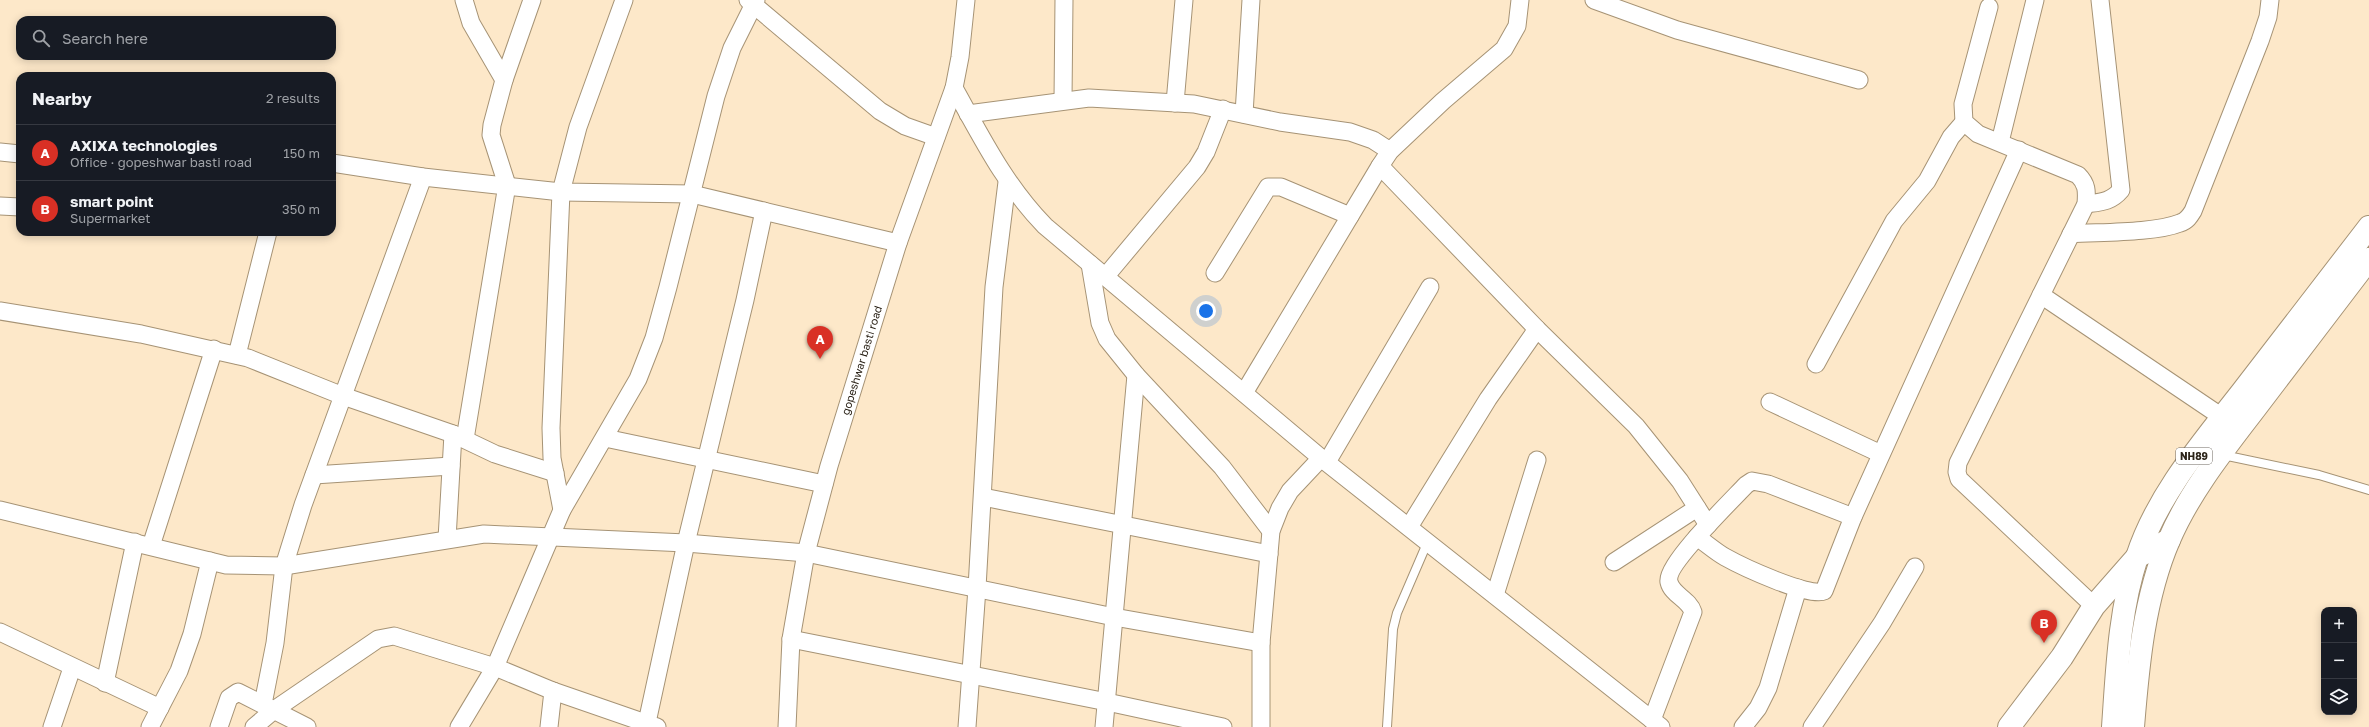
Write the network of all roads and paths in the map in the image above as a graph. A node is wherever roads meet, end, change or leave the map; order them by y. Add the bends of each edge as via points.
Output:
1 (464, 0) edge
2 (532, 0) edge
3 (624, 0) edge
4 (966, 0) edge
5 (1064, 0) edge
6 (1184, 0) edge
7 (1251, 0) edge
8 (1520, 0) edge
9 (1594, 0) edge
10 (2035, 0) edge
11 (2100, 0) edge
12 (2270, 0) edge
13 (753, 1) edge
14 (1989, 7) dead end
15 (504, 80) junction
16 (1859, 80) dead end
17 (954, 88) junction
18 (1063, 100) junction
19 (1175, 103) junction
20 (1223, 109) junction
21 (968, 114) junction
22 (1244, 114) junction
23 (1964, 122) junction
24 (936, 137) junction
25 (2000, 142) junction
26 (2019, 150) junction
27 (1390, 151) junction
28 (0, 152) edge
29 (16, 154) edge
30 (336, 164) edge
31 (1380, 166) junction
32 (423, 177) junction
33 (1007, 182) junction
34 (507, 185) junction
35 (561, 192) junction
36 (692, 194) junction
37 (2086, 204) junction
38 (0, 206) edge
39 (16, 207) edge
40 (764, 211) junction
41 (1350, 216) junction
42 (2369, 227) edge
43 (2071, 234) junction
44 (267, 236) edge
45 (898, 243) junction
46 (2369, 259) edge
47 (1090, 264) junction
48 (1215, 273) dead end
49 (1105, 277) junction
50 (1430, 287) dead end
51 (2041, 295) junction
52 (0, 311) edge
53 (1537, 329) junction
54 (214, 349) junction
55 (237, 355) junction
56 (1816, 364) dead end
57 (1136, 374) junction
58 (1244, 393) junction
59 (343, 396) junction
60 (1770, 402) dead end
61 (2222, 417) junction
62 (459, 437) junction
63 (605, 438) junction
64 (1881, 454) junction
65 (2220, 454) junction
66 (1324, 460) junction
67 (1537, 460) dead end
68 (706, 461) junction
69 (451, 466) junction
70 (555, 473) junction
71 (314, 475) junction
72 (824, 484) junction
73 (2369, 490) edge
74 (982, 497) junction
75 (1697, 508) junction
76 (0, 510) edge
77 (562, 510) junction
78 (1853, 517) junction
79 (1123, 524) junction
80 (1409, 527) junction
81 (1271, 531) junction
82 (1703, 531) junction
83 (552, 536) junction
84 (446, 539) junction
85 (2169, 540) junction
86 (1428, 541) junction
87 (686, 543) junction
88 (143, 544) junction
89 (806, 553) junction
90 (1269, 554) junction
91 (2137, 557) junction
92 (210, 561) junction
93 (1614, 562) dead end
94 (284, 566) junction
95 (1915, 567) dead end
96 (977, 588) junction
97 (1798, 588) junction
98 (1495, 595) junction
99 (2094, 606) junction
100 (1114, 617) junction
101 (2, 638) edge
102 (791, 639) junction
103 (1262, 643) junction
104 (495, 667) junction
105 (72, 668) junction
106 (969, 674) junction
107 (105, 683) junction
108 (553, 691) junction
109 (1107, 702) junction
110 (268, 707) junction
111 (160, 708) junction
112 (1657, 723) edge
113 (651, 726) edge
114 (52, 727) edge
115 (150, 727) edge
116 (220, 727) edge
117 (254, 727) edge
118 (307, 727) edge
119 (459, 727) edge
120 (549, 727) edge
121 (787, 727) edge
122 (967, 727) edge
123 (1104, 727) edge
124 (1223, 727) edge
125 (1261, 727) edge
126 (1387, 727) edge
127 (1743, 727) edge
128 (1812, 727) edge
129 (2009, 727) edge
130 (2113, 727) edge
131 (2134, 727) edge

1 - 15 street via 471,23
2 - 15 street
3 - 35 street via 578,127
4 - 17 street, gopeshwar basti road
5 - 18 street
6 - 19 street
7 - 22 street
8 - 27 street via 1517,26 1504,49
9 - 16 street via 1677,30
10 - 25 street
11 - 37 street via 2121,190 2105,202
12 - 43 street via 2268,17 2260,41 2188,219 2158,228
13 - 24 street via 880,111 905,126
13 - 36 street via 732,48 716,96
14 - 23 street via 1963,104
15 - 34 street via 491,135
17 - 21 street
17 - 24 street, gopeshwar basti road
18 - 19 street via 1110,98
18 - 21 street
19 - 20 street
20 - 22 street
20 - 49 street via 1206,152 1197,167
21 - 33 street
22 - 27 street via 1350,132 1373,140
23 - 25 street via 1978,134
23 - 56 street via 1951,137 1927,181 1894,221
24 - 45 street, gopeshwar basti road
25 - 26 street
26 - 37 street via 2078,175 2087,189
26 - 64 street
27 - 31 street
28 - 29 street
30 - 32 street
31 - 41 street
31 - 53 street
32 - 34 street
32 - 59 street
33 - 47 street via 1035,215
33 - 74 street via 994,287
34 - 35 street
34 - 62 street
35 - 36 street
35 - 70 street via 551,428
36 - 40 street
36 - 63 street via 654,338 638,379
37 - 43 street
38 - 39 street
40 - 45 street
40 - 68 street
41 - 48 street via 1281,186 1268,187
41 - 58 street
42 - 61 main road, NH89
43 - 51 street
44 - 55 street
45 - 72 street, gopeshwar basti road
46 - 65 main road, NH89
47 - 49 street
47 - 57 street via 1100,323 1107,339
49 - 58 street
50 - 66 street
51 - 61 street
51 - 99 street via 1958,463 1957,472 1959,479
52 - 54 street via 141,334
53 - 75 street via 1636,426 1680,481
53 - 80 street via 1488,399
54 - 55 street
54 - 88 street
55 - 59 street
57 - 79 street
57 - 81 street via 1222,467
58 - 66 street
59 - 62 street
59 - 71 street
60 - 64 street
61 - 91 main road, NH89 via 2162,503
62 - 69 street
62 - 70 street via 495,454
63 - 68 street
63 - 77 street
64 - 78 street
65 - 73 lane via 2319,475
65 - 85 main road, NH89 via 2190,499
66 - 80 street
66 - 81 street via 1290,491
67 - 98 street
68 - 72 street
68 - 87 street
69 - 71 street
69 - 84 street
70 - 77 street
71 - 94 street
72 - 89 street, gopeshwar basti road
74 - 79 street
74 - 96 street
75 - 82 street
75 - 93 street
76 - 88 street
77 - 83 street
78 - 82 street via 1768,484 1752,481
78 - 97 street via 1824,591 1813,593
79 - 90 street
79 - 100 street
80 - 86 street
81 - 90 street
82 - 97 street via 1731,560
82 - 112 street via 1668,575 1673,589 1691,605 1693,612
83 - 84 street via 484,534
83 - 87 street
83 - 104 street
84 - 94 street
85 - 91 main road
85 - 131 main road, NH89 via 2150,599
86 - 98 street
86 - 126 lane via 1397,613 1393,629
87 - 89 street
87 - 113 street
88 - 92 street
88 - 107 street
89 - 96 street
89 - 102 street, gopeshwar basti road
90 - 103 street
91 - 99 main road
91 - 130 main road, NH89 via 2122,626
92 - 94 street via 226,565
92 - 111 street via 192,634 179,671
94 - 110 street
95 - 128 street via 1882,623
96 - 100 street
96 - 106 street
97 - 127 street via 1768,688 1758,708
98 - 112 street
99 - 129 main road via 2062,657
100 - 103 street
100 - 109 street
101 - 105 street
102 - 106 street
102 - 121 street, gopeshwar basti road
103 - 125 street
104 - 108 street
104 - 110 street via 405,638 385,636
104 - 119 street
105 - 107 street
105 - 114 street
106 - 109 street
106 - 122 street
107 - 111 street
108 - 113 street
108 - 120 street
109 - 123 street
109 - 124 street
110 - 116 street via 238,692 232,694
110 - 117 street
110 - 118 street
111 - 115 street

